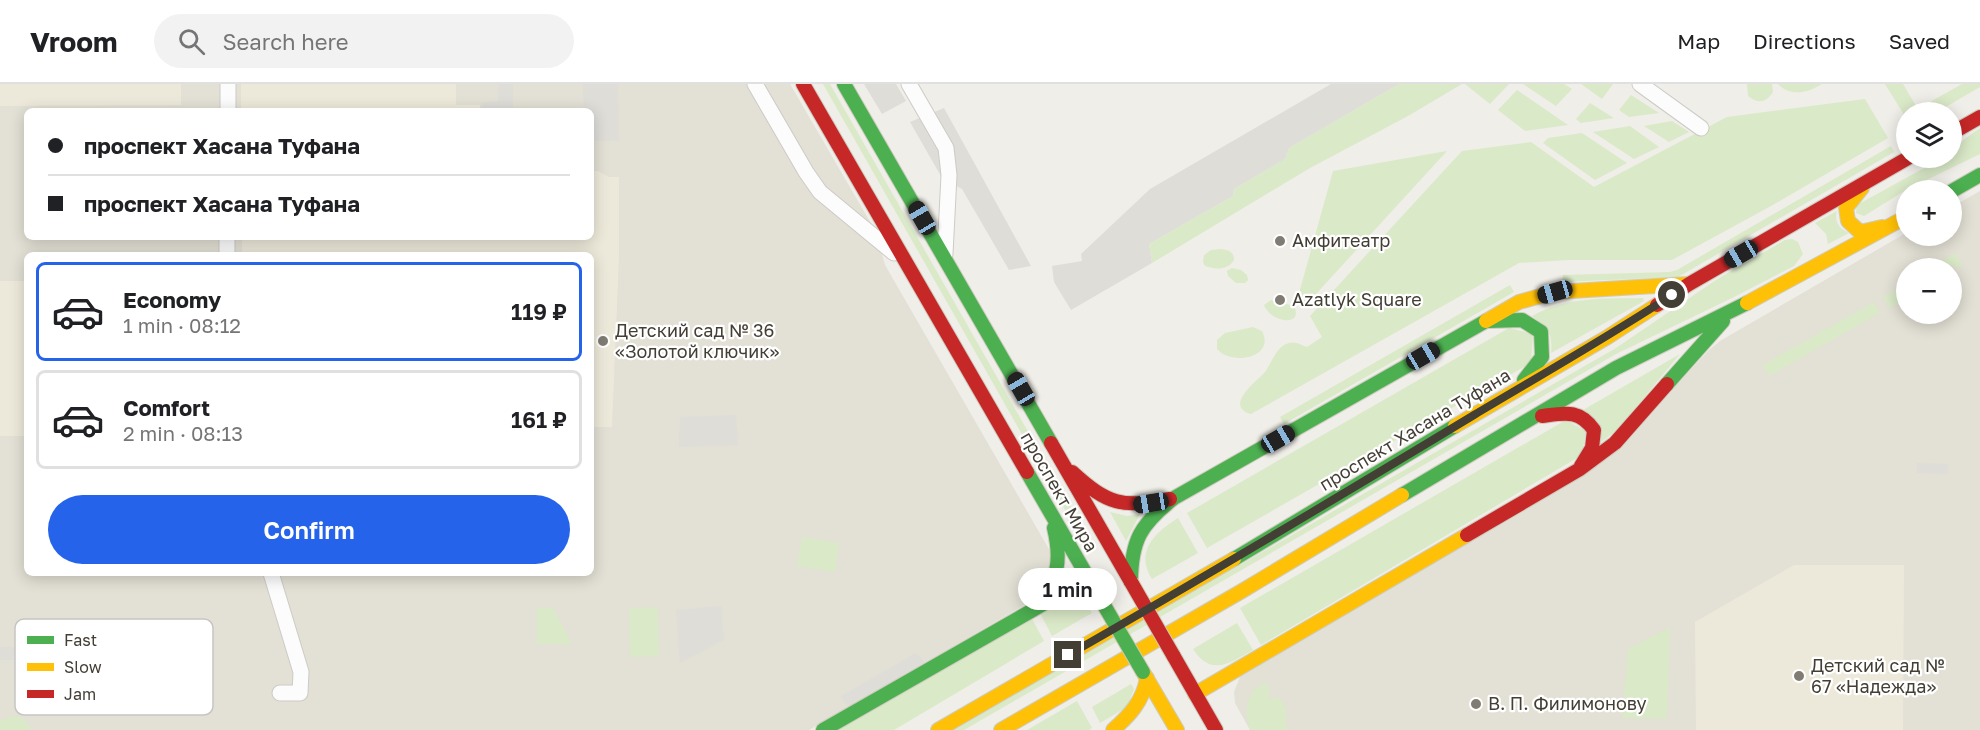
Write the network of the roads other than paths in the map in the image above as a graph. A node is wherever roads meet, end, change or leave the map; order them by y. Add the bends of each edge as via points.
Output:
1 (228, 84) edge
2 (755, 84) edge
3 (803, 84) edge
4 (844, 84) edge
5 (909, 84) edge
6 (1640, 84) edge
7 (228, 108) edge
8 (1980, 117) edge
9 (1962, 127) edge
10 (1701, 128) dead end
11 (1896, 165) edge
12 (1980, 175) edge
13 (1868, 180) junction
14 (1962, 185) edge
15 (1896, 222) edge
16 (1896, 223) edge
17 (945, 257) junction
18 (920, 284) junction
19 (1689, 284) junction
20 (1729, 313) junction
21 (1485, 321) junction
22 (1515, 390) junction
23 (1531, 418) junction
24 (1063, 464) junction
25 (1580, 469) junction
26 (1174, 498) junction
27 (1051, 514) junction
28 (273, 576) edge
29 (1131, 582) junction
30 (1101, 600) junction
31 (1032, 610) junction
32 (1145, 675) junction
33 (280, 693) dead end
34 (1195, 694) junction
35 (823, 730) edge
36 (938, 730) edge
37 (1001, 730) edge
38 (1113, 730) edge
39 (1177, 730) edge
40 (1216, 730) edge

1 - 7 street
2 - 18 street via 820,192 894,253
3 - 18 main road, проспект Мира
4 - 17 main road, проспект Мира
5 - 17 street via 946,148 949,175
6 - 10 street
8 - 9 main road
11 - 13 main road, проспект Хасана Туфана
12 - 14 main road
13 - 15 main road via 1846,208 1848,221 1860,232
13 - 19 main road, проспект Хасана Туфана
16 - 20 main road
17 - 24 main road, проспект Мира
18 - 27 main road, проспект Мира
19 - 21 main road via 1555,292 1519,302
19 - 22 main road, проспект Хасана Туфана
20 - 23 main road via 1616,368
20 - 25 main road via 1615,443
21 - 22 main road via 1522,320 1541,332 1542,357
21 - 26 main road
22 - 36 main road, проспект Хасана Туфана via 1225,566
23 - 25 main road via 1568,412 1587,420 1594,430 1592,448
23 - 37 main road
24 - 26 main road via 1114,503 1138,505
24 - 29 main road, проспект Мира
25 - 34 main road
26 - 29 main road via 1148,520 1136,538 1130,561
27 - 30 main road, проспект Мира
27 - 31 main road via 1059,566 1051,586
28 - 33 street via 301,672 300,693
29 - 34 main road, проспект Мира, bridge
30 - 31 main road via 1075,593
30 - 32 main road, проспект Мира, bridge
31 - 35 main road
32 - 38 main road via 1146,688 1139,704
32 - 39 main road, проспект Мира
34 - 40 main road, проспект Мира

